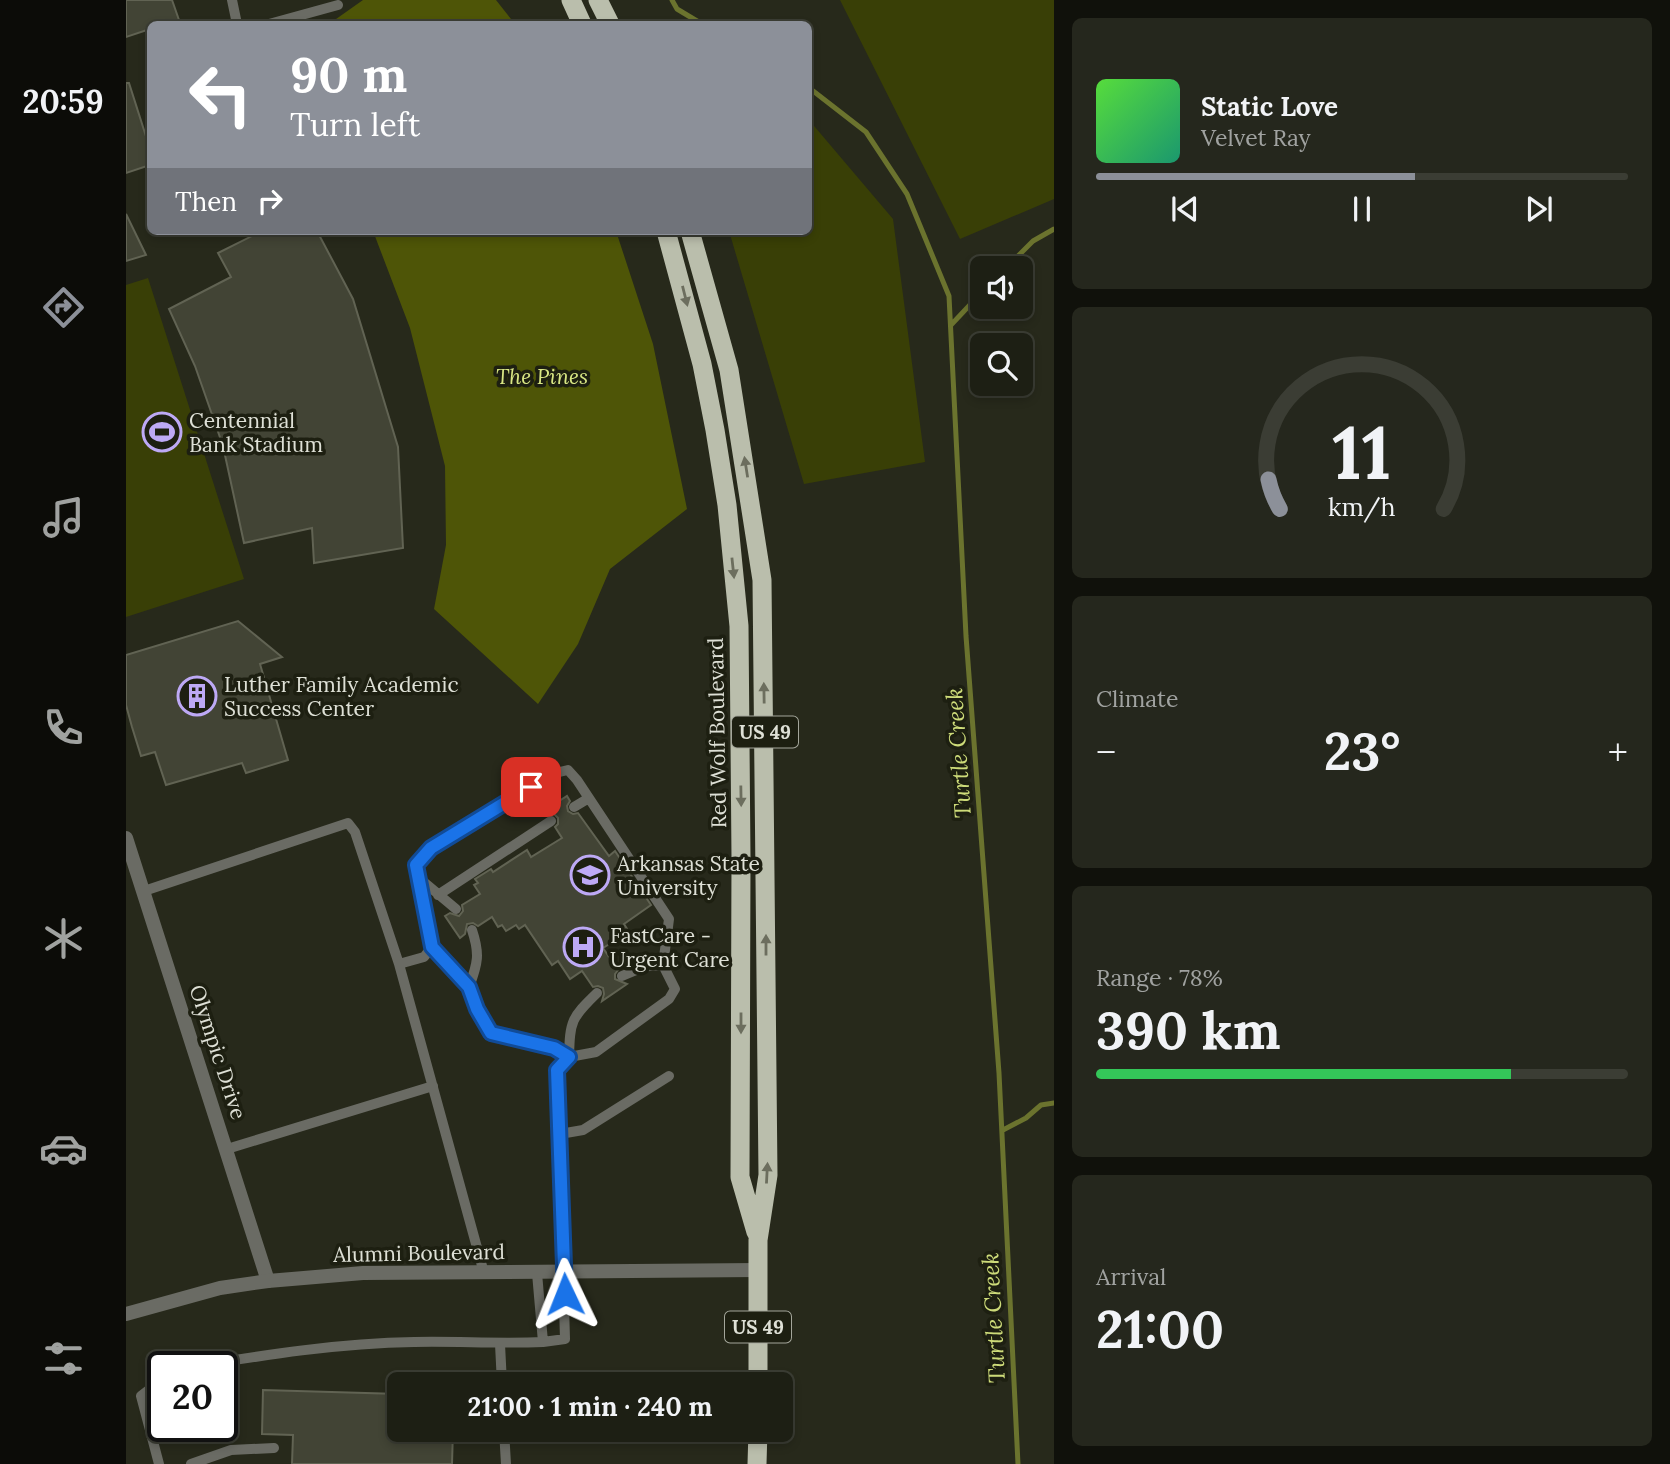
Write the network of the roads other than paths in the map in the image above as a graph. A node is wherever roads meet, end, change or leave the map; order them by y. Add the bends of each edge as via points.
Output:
1 (232, 0) edge
2 (571, 0) edge
3 (598, 0) edge
4 (338, 5) dead end
5 (236, 21) edge
6 (280, 21) edge
7 (581, 21) edge
8 (608, 21) edge
9 (667, 235) edge
10 (691, 235) edge
11 (589, 798) junction
12 (574, 807) dead end
13 (551, 821) dead end
14 (126, 838) edge
15 (420, 879) junction
16 (144, 891) junction
17 (438, 895) junction
18 (456, 909) dead end
19 (472, 930) dead end
20 (432, 947) junction
21 (399, 964) junction
22 (663, 965) junction
23 (622, 976) dead end
24 (469, 987) junction
25 (597, 993) dead end
26 (569, 1057) junction
27 (669, 1076) dead end
28 (433, 1086) junction
29 (559, 1133) junction
30 (228, 1149) junction
31 (758, 1240) junction
32 (758, 1270) junction
33 (564, 1272) junction
34 (484, 1273) junction
35 (537, 1273) junction
36 (268, 1281) junction
37 (126, 1314) edge
38 (543, 1342) junction
39 (500, 1344) junction
40 (238, 1360) edge
41 (501, 1372) edge
42 (758, 1372) edge
43 (147, 1391) edge
44 (147, 1419) edge
45 (153, 1442) edge
46 (505, 1442) edge
47 (758, 1442) edge
48 (274, 1448) dead end
49 (159, 1464) edge
50 (191, 1464) edge
51 (506, 1464) edge
52 (757, 1464) edge

1 - 5 lane
2 - 7 highway
3 - 8 highway
4 - 6 lane
9 -> 31 highway, Red Wolf Boulevard / US 49 via 715,430 739,626 740,1177
31 -> 10 highway, Red Wolf Boulevard / US 49 via 768,1175 762,580 729,370
11 - 12 lane
11 - 15 lane via 568,770 551,774 431,848 416,865
11 - 22 lane via 669,919
13 - 17 lane
14 - 16 street, Olympic Drive
15 - 17 lane
15 - 20 lane
16 - 21 lane via 348,823 355,832
16 - 30 street, Olympic Drive
17 - 18 lane
19 - 24 lane via 479,950
20 - 21 lane via 424,957
20 - 24 lane
21 - 28 lane
22 - 23 lane
22 - 26 lane via 675,989 669,999 596,1052
24 - 26 lane via 491,1033 554,1048
25 - 26 lane via 569,1027
26 - 29 lane via 557,1070
27 - 29 lane via 583,1130
28 - 30 lane
28 - 34 lane
29 - 33 lane
30 - 36 street, Olympic Drive
31 - 32 highway, Red Wolf Boulevard / US 49
32 - 33 street, Alumni Boulevard
32 - 42 highway, Red Wolf Boulevard / US 49
33 - 35 street, Alumni Boulevard
33 - 38 lane via 565,1339
34 - 35 street, Alumni Boulevard
34 - 36 street, Alumni Boulevard via 363,1273
35 - 38 lane
36 - 37 street, Alumni Boulevard via 220,1288
38 - 39 lane
39 - 40 lane via 415,1342 311,1348
39 - 41 lane
43 - 44 lane via 141,1396
45 - 49 lane
46 - 51 lane
47 - 52 highway
48 - 50 lane via 231,1450

